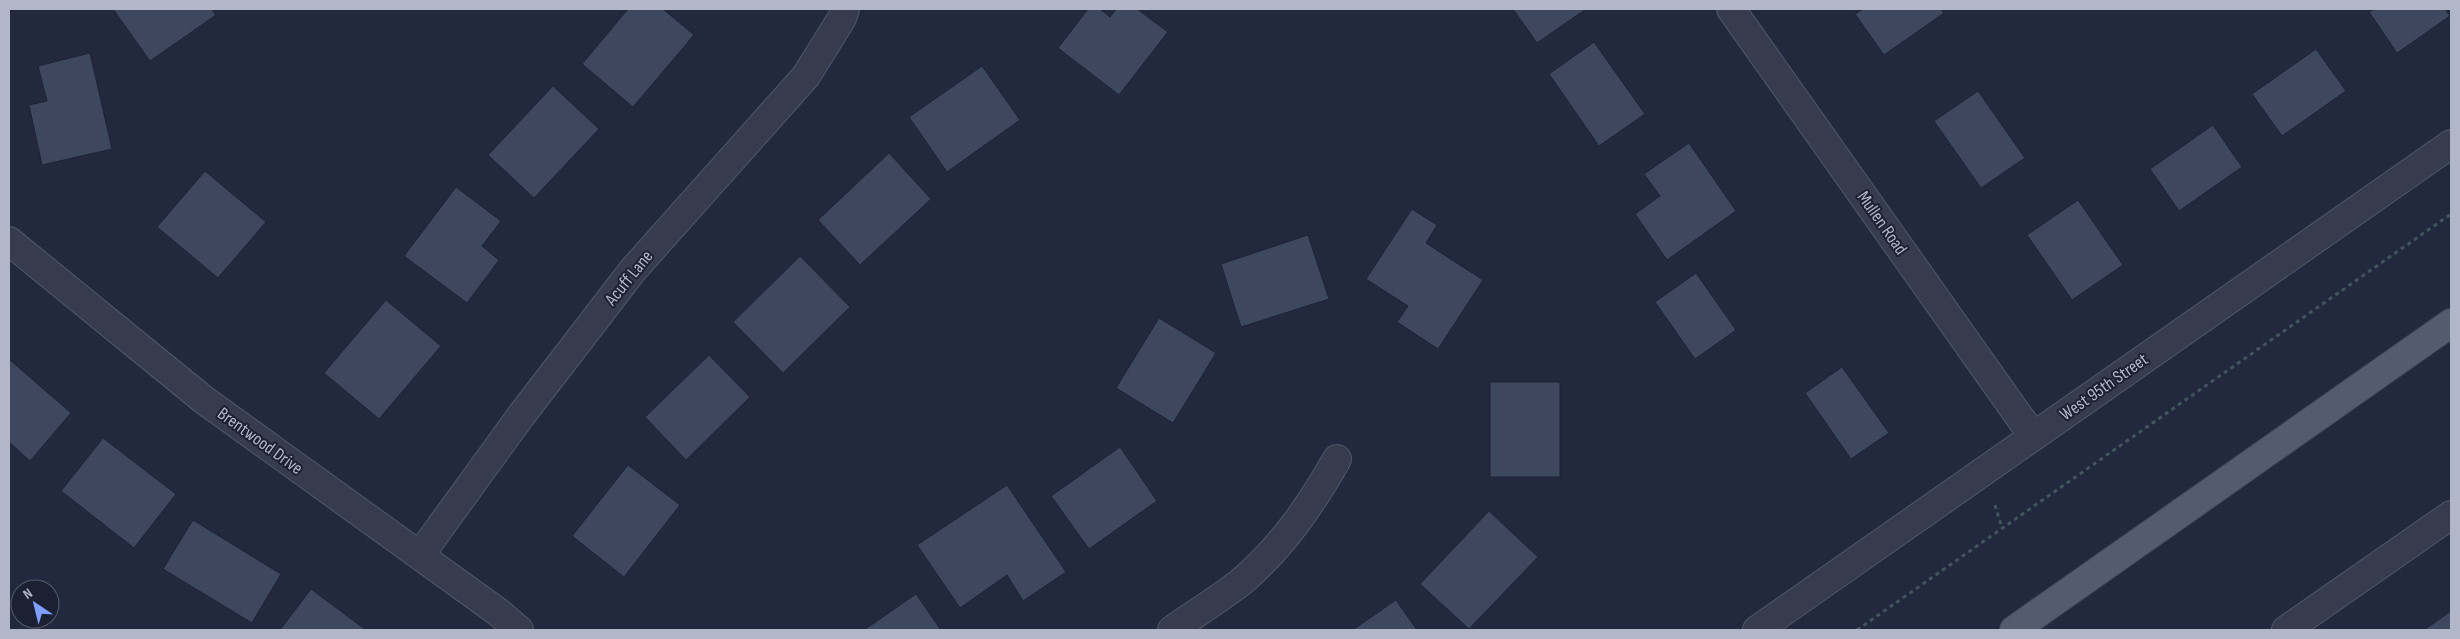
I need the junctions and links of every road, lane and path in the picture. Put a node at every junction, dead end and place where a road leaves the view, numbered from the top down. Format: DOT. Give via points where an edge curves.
graph roads {
  1 [pos="845,9"];
  2 [pos="1731,9"];
  3 [pos="2451,144"];
  4 [pos="2451,214"];
  5 [pos="9,241"];
  6 [pos="2451,323"];
  7 [pos="2032,436"];
  8 [pos="1337,459"];
  9 [pos="2451,515"];
  10 [pos="420,555"];
  11 [pos="519,630"];
  12 [pos="1172,630"];
  13 [pos="1757,630"];
  14 [pos="1857,630"];
  15 [pos="2014,630"];
  16 [pos="2286,630"];
  1 -- 10 [label="street, Acuff Lane" via="806,76 633,270"];
  2 -- 7 [label="street, Mullen Road"];
  3 -- 7 [label="street, West 95th Street"];
  4 -- 14 [label="path"];
  5 -- 10 [label="street, Brentwood Drive" via="204,400"];
  6 -- 15 [label="main road"];
  7 -- 13 [label="street, West 95th Street"];
  8 -- 12 [label="street" via="1312,503 1278,546 1241,582"];
  9 -- 16 [label="street"];
  10 -- 11 [label="street, Brentwood Drive"];
}
